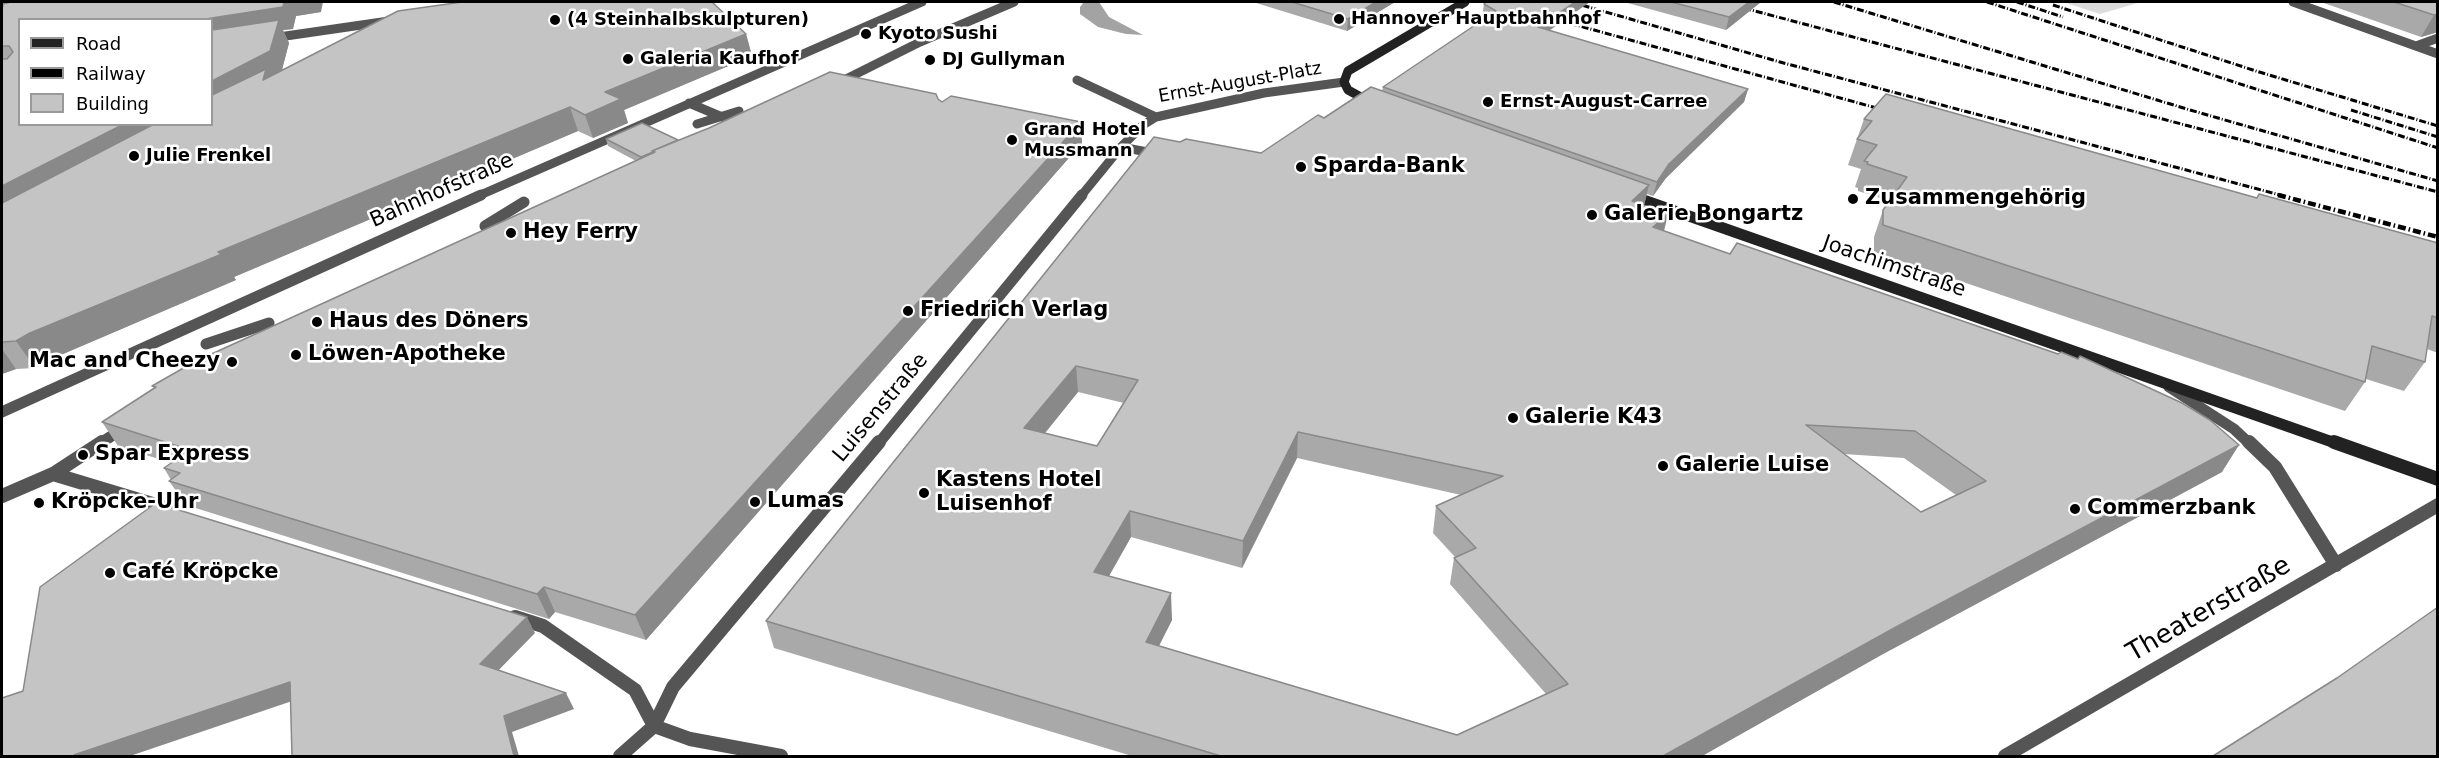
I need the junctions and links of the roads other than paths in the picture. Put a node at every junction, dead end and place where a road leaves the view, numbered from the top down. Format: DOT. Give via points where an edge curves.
graph roads {
  1 [pos="922,2"];
  2 [pos="1014,2"];
  3 [pos="1465,2"];
  4 [pos="2293,2"];
  5 [pos="403,19"];
  6 [pos="2438,38"];
  7 [pos="267,39"];
  8 [pos="2416,46"];
  9 [pos="2438,54"];
  10 [pos="1077,80"];
  11 [pos="1344,81"];
  12 [pos="829,88"];
  13 [pos="688,103"];
  14 [pos="1381,108"];
  15 [pos="739,111"];
  16 [pos="720,116"];
  17 [pos="1156,117"];
  18 [pos="697,124"];
  19 [pos="726,134"];
  20 [pos="1121,147"];
  21 [pos="1172,157"];
  22 [pos="1617,191"];
  23 [pos="524,202"];
  24 [pos="485,226"];
  25 [pos="213,317"];
  26 [pos="269,323"];
  27 [pos="240,332"];
  28 [pos="256,339"];
  29 [pos="206,344"];
  30 [pos="2160,381"];
  31 [pos="6,410"];
  32 [pos="138,419"];
  33 [pos="53,474"];
  34 [pos="2438,479"];
  35 [pos="2,496"];
  36 [pos="2438,505"];
  37 [pos="188,514"];
  38 [pos="2336,565"];
  39 [pos="503,613"];
  40 [pos="654,726"];
  41 [pos="620,756"];
  42 [pos="781,756"];
  43 [pos="2005,756"];
  1 -- 13 [label="street, Bahnhofstraße"];
  2 -- 12 [label="street" via="920,42"];
  3 -- 11 [label="street" via="1358,64 1348,71"];
  4 -- 8 [label="street"];
  5 -- 7 [label="street" via="343,31"];
  6 -- 8 [label="street"];
  8 -- 9 [label="street"];
  10 -- 17 [label="street, Ernst-August-Platz"];
  11 -- 14 [label="street" via="1348,90"];
  11 -- 17 [label="street, Ernst-August-Platz" via="1264,93"];
  13 -- 16 [label="street"];
  13 -- 25 [label="street, Bahnhofstraße"];
  15 -- 16 [label="street"];
  16 -- 18 [label="street"];
  16 -- 19 [label="street" via="750,124"];
  17 -- 20 [label="street, Luisenstraße"];
  20 -- 21 [label="street"];
  20 -- 40 [label="street, Luisenstraße" via="673,687"];
  22 -- 30 [label="street, Joachimstraße"];
  23 -- 24 [label="street, Bahnhofstraße"];
  25 -- 27 [label="street"];
  25 -- 31 [label="street, Bahnhofstraße"];
  26 -- 27 [label="street"];
  27 -- 28 [label="street"];
  27 -- 29 [label="street"];
  30 -- 34 [label="street, Joachimstraße"];
  30 -- 38 [label="street" via="2234,429 2275,467"];
  32 -- 33 [label="street"];
  33 -- 35 [label="street"];
  33 -- 37 [label="street"];
  36 -- 38 [label="street, Theaterstraße"];
  38 -- 43 [label="street, Theaterstraße"];
  39 -- 40 [label="street" via="543,626 634,690"];
  40 -- 41 [label="street"];
  40 -- 42 [label="street" via="690,739"];
}
